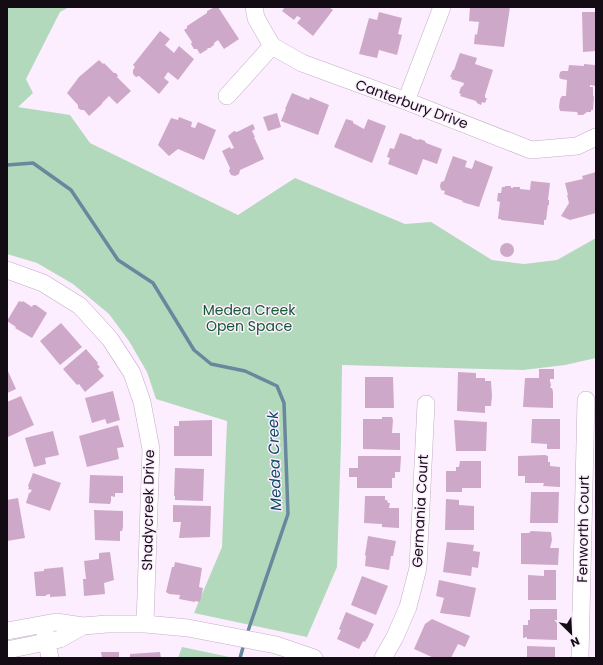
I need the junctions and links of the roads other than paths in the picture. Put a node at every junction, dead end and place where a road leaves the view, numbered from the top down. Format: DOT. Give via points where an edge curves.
graph roads {
  1 [pos="254,7"];
  2 [pos="442,7"];
  3 [pos="272,46"];
  4 [pos="227,96"];
  5 [pos="406,101"];
  6 [pos="596,137"];
  7 [pos="7,270"];
  8 [pos="586,400"];
  9 [pos="426,404"];
  10 [pos="44,623"];
  11 [pos="145,624"];
  12 [pos="83,626"];
  13 [pos="7,631"];
  14 [pos="7,650"];
  15 [pos="48,650"];
  16 [pos="314,658"];
  17 [pos="383,658"];
  18 [pos="580,658"];
  1 -- 3 [label="street, Canterbury Drive" via="256,18"];
  2 -- 5 [label="street"];
  3 -- 4 [label="street"];
  3 -- 5 [label="street, Canterbury Drive" via="302,64"];
  5 -- 6 [label="street, Canterbury Drive" via="531,150 577,146"];
  7 -- 11 [label="street, Shadycreek Drive" via="43,283 80,306 110,339 132,373 142,402 151,449"];
  8 -- 18 [label="street, Fenworth Court"];
  9 -- 17 [label="street, Germania Court" via="418,568 408,607"];
  10 -- 12 [label="street"];
  10 -- 13 [label="street"];
  10 -- 15 [label="street"];
  11 -- 12 [label="street"];
  11 -- 16 [label="street" via="188,628 276,645"];
  12 -- 15 [label="street"];
  14 -- 15 [label="street"];
}
